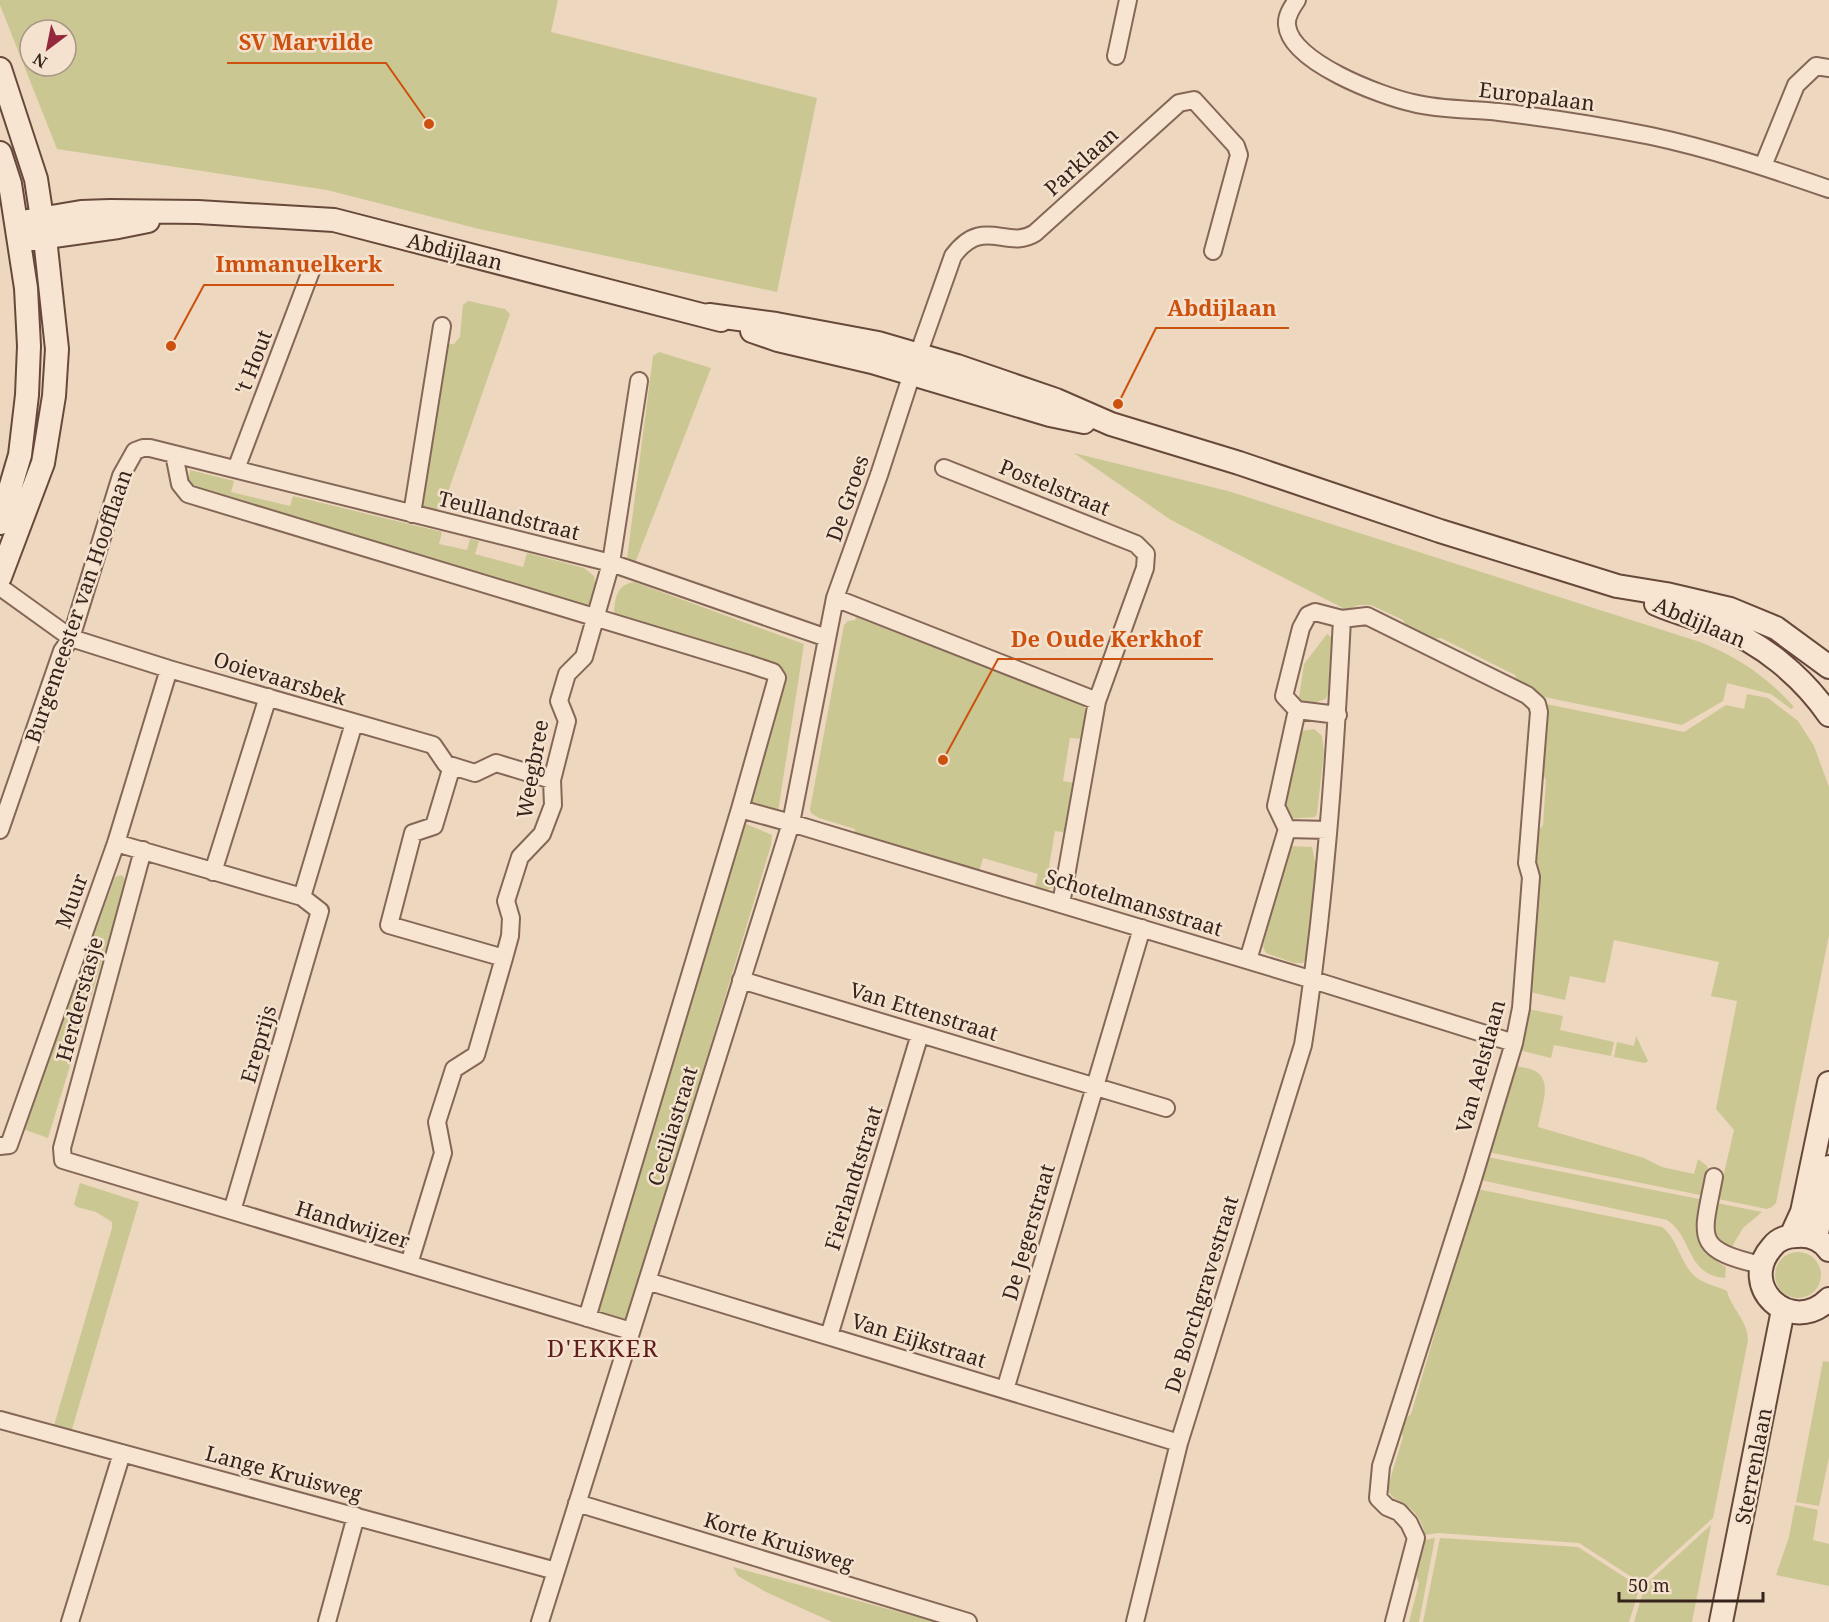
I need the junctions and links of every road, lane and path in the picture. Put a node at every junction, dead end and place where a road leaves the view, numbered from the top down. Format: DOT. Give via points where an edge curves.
graph roads {
  1 [pos="1128,0"];
  2 [pos="1297,0"];
  3 [pos="1116,56"];
  4 [pos="1829,68"];
  5 [pos="0,69"];
  6 [pos="0,153"];
  7 [pos="1763,166"];
  8 [pos="1829,189"];
  9 [pos="43,228"];
  10 [pos="17,231"];
  11 [pos="1213,251"];
  12 [pos="311,271"];
  13 [pos="442,326"];
  14 [pos="915,364"];
  15 [pos="639,381"];
  16 [pos="135,451"];
  17 [pos="174,454"];
  18 [pos="944,468"];
  19 [pos="236,469"];
  20 [pos="412,514"];
  21 [pos="0,523"];
  22 [pos="611,563"];
  23 [pos="0,577"];
  24 [pos="0,586"];
  25 [pos="1617,586"];
  26 [pos="835,598"];
  27 [pos="597,617"];
  28 [pos="1342,619"];
  29 [pos="71,638"];
  30 [pos="827,638"];
  31 [pos="1829,667"];
  32 [pos="169,669"];
  33 [pos="268,697"];
  34 [pos="1097,701"];
  35 [pos="1297,710"];
  36 [pos="1338,715"];
  37 [pos="1829,715"];
  38 [pos="354,723"];
  39 [pos="452,766"];
  40 [pos="552,780"];
  41 [pos="740,809"];
  42 [pos="791,822"];
  43 [pos="1287,829"];
  44 [pos="0,830"];
  45 [pos="1328,830"];
  46 [pos="116,843"];
  47 [pos="143,850"];
  48 [pos="213,872"];
  49 [pos="302,897"];
  50 [pos="1061,904"];
  51 [pos="1142,928"];
  52 [pos="504,958"];
  53 [pos="1248,960"];
  54 [pos="741,980"];
  55 [pos="1313,980"];
  56 [pos="920,1034"];
  57 [pos="1514,1043"];
  58 [pos="1829,1083"];
  59 [pos="1094,1086"];
  60 [pos="1166,1108"];
  61 [pos="5,1145"];
  62 [pos="63,1160"];
  63 [pos="1829,1167"];
  64 [pos="1714,1177"];
  65 [pos="232,1211"];
  66 [pos="1791,1236"];
  67 [pos="1823,1244"];
  68 [pos="409,1264"];
  69 [pos="1761,1265"];
  70 [pos="647,1281"];
  71 [pos="1829,1299"];
  72 [pos="1791,1311"];
  73 [pos="587,1318"];
  74 [pos="631,1331"];
  75 [pos="829,1336"];
  76 [pos="1005,1390"];
  77 [pos="0,1420"];
  78 [pos="1179,1443"];
  79 [pos="122,1453"];
  80 [pos="577,1503"];
  81 [pos="356,1516"];
  82 [pos="556,1570"];
  83 [pos="70,1622"];
  84 [pos="327,1622"];
  85 [pos="540,1622"];
  86 [pos="968,1622"];
  87 [pos="1135,1622"];
  88 [pos="1394,1622"];
  89 [pos="1721,1622"];
  90 [pos="1734,1622"];
  1 -- 3 [label="street"];
  2 -- 7 [label="street, Europalaan" via="1287,24 1292,39 1333,72 1365,88 1416,104 1606,127"];
  4 -- 7 [label="street" via="1816,66 1796,85"];
  5 -- 9 [label="street" via="36,179"];
  6 -- 10 [label="street" via="10,184"];
  7 -- 8 [label="street, Europalaan"];
  9 -- 10 [label="street, Abdijlaan"];
  9 -- 14 [label="street, Abdijlaan" via="118,227 198,212 334,220 709,315 778,340 872,362"];
  9 -- 23 [label="street" via="57,348 54,396 43,463"];
  10 -- 21 [label="street" via="27,297 27,395 20,455"];
  11 -- 14 [label="street, Parklaan" via="1239,155 1236,146 1194,100 1179,103 1027,238 991,235 974,237 961,245 952,256"];
  12 -- 19 [label="street, 't Hout"];
  13 -- 20 [label="street"];
  14 -- 25 [label="street, Abdijlaan" via="1050,415 1111,424"];
  14 -- 26 [label="street, De Groes"];
  15 -- 22 [label="street, Weegbree"];
  16 -- 17 [label="street, Teullandstraat" via="150,448"];
  16 -- 29 [label="street, Burgemeester van Hoofflaan" via="121,476"];
  17 -- 19 [label="street, Teullandstraat"];
  17 -- 27 [label="street" via="180,483 188,494"];
  18 -- 34 [label="street, Postelstraat" via="1136,544 1146,554 1145,568"];
  19 -- 20 [label="street, Teullandstraat"];
  20 -- 22 [label="street, Teullandstraat"];
  22 -- 27 [label="street, Weegbree"];
  22 -- 30 [label="street, Teullandstraat"];
  24 -- 29 [label="street, Ooievaarsbek"];
  25 -- 31 [label="street, Abdijlaan" via="1730,609 1776,628"];
  25 -- 37 [label="street, Abdijlaan" via="1752,643 1787,668"];
  26 -- 30 [label="street, De Groes"];
  26 -- 34 [label="street"];
  27 -- 40 [label="street, Weegbree" via="584,657 567,674 559,701 567,721"];
  27 -- 41 [label="street, Ceciliastraat" via="773,672 777,678"];
  28 -- 35 [label="street" via="1315,612 1308,615 1301,628 1284,696"];
  28 -- 36 [label="street, De Borchgravestraat"];
  28 -- 57 [label="street, Van Aelstlaan" via="1368,616 1527,695 1537,704 1527,863 1531,877 1521,1008"];
  29 -- 32 [label="street, Ooievaarsbek"];
  29 -- 44 [label="street, Burgemeester van Hoofflaan" via="62,651"];
  30 -- 42 [label="street, Ceciliastraat"];
  32 -- 33 [label="street, Ooievaarsbek"];
  32 -- 46 [label="street, Muur"];
  33 -- 38 [label="street, Ooievaarsbek"];
  33 -- 48 [label="street"];
  34 -- 50 [label="street"];
  35 -- 36 [label="street"];
  35 -- 43 [label="street" via="1276,807"];
  36 -- 45 [label="street, De Borchgravestraat"];
  38 -- 39 [label="street, Ooievaarsbek" via="433,745 446,764"];
  38 -- 49 [label="street"];
  39 -- 40 [label="street" via="475,773 496,763"];
  39 -- 52 [label="street" via="434,826 413,833 388,925"];
  40 -- 52 [label="street, Weegbree" via="553,805 543,834 520,857 506,901 511,918"];
  41 -- 42 [label="street, Schotelmansstraat"];
  41 -- 73 [label="street, Ceciliastraat"];
  42 -- 50 [label="street, Schotelmansstraat"];
  42 -- 54 [label="street, Ceciliastraat"];
  43 -- 45 [label="street"];
  43 -- 53 [label="street"];
  45 -- 55 [label="street, De Borchgravestraat"];
  46 -- 47 [label="street"];
  46 -- 61 [label="street, Muur"];
  47 -- 48 [label="street"];
  47 -- 62 [label="street, Herderstasje" via="62,1148"];
  48 -- 49 [label="street"];
  49 -- 65 [label="street, Ereprijs" via="320,911"];
  50 -- 51 [label="street, Schotelmansstraat"];
  51 -- 53 [label="street, Schotelmansstraat"];
  51 -- 59 [label="street, De Jegerstraat"];
  52 -- 68 [label="street, Weegbree" via="476,1055 454,1070 437,1122 443,1153"];
  53 -- 55 [label="street, Schotelmansstraat"];
  54 -- 56 [label="street, Van Ettenstraat"];
  54 -- 70 [label="street, Ceciliastraat"];
  55 -- 57 [label="street, Schotelmansstraat"];
  55 -- 78 [label="street, De Borchgravestraat" via="1303,1046"];
  56 -- 59 [label="street, Van Ettenstraat"];
  56 -- 75 [label="street, Fierlandtstraat"];
  57 -- 88 [label="street, Van Aelstlaan" via="1381,1466 1378,1498 1387,1508 1399,1512 1416,1538"];
  58 -- 66 [label="street" via="1802,1212"];
  59 -- 60 [label="street"];
  59 -- 76 [label="street, De Jegerstraat"];
  62 -- 65 [label="street, Handwijzer"];
  63 -- 67 [label="street"];
  64 -- 69 [label="street" via="1705,1228 1708,1242 1731,1258"];
  65 -- 68 [label="street, Handwijzer"];
  66 -- 67 [label="street" via="1804,1235"];
  66 -- 69 [label="street" via="1775,1243"];
  68 -- 73 [label="street, Handwijzer"];
  69 -- 72 [label="street" via="1764,1292 1772,1302"];
  70 -- 74 [label="street, Ceciliastraat"];
  70 -- 75 [label="street, Van Eijkstraat"];
  71 -- 72 [label="street" via="1816,1309"];
  72 -- 89 [label="street, Sterrenlaan"];
  72 -- 90 [label="street, Sterrenlaan" via="1790,1348"];
  73 -- 74 [label="street, Handwijzer"];
  74 -- 80 [label="street, Ceciliastraat"];
  75 -- 76 [label="street, Van Eijkstraat"];
  76 -- 78 [label="street, Van Eijkstraat"];
  77 -- 79 [label="street, Lange Kruisweg"];
  78 -- 87 [label="street, De Borchgravestraat"];
  79 -- 81 [label="street, Lange Kruisweg"];
  79 -- 83 [label="street"];
  80 -- 82 [label="street, Ceciliastraat"];
  80 -- 86 [label="street, Korte Kruisweg"];
  81 -- 82 [label="street, Lange Kruisweg"];
  81 -- 84 [label="street"];
  82 -- 85 [label="street, Ceciliastraat"];
}
